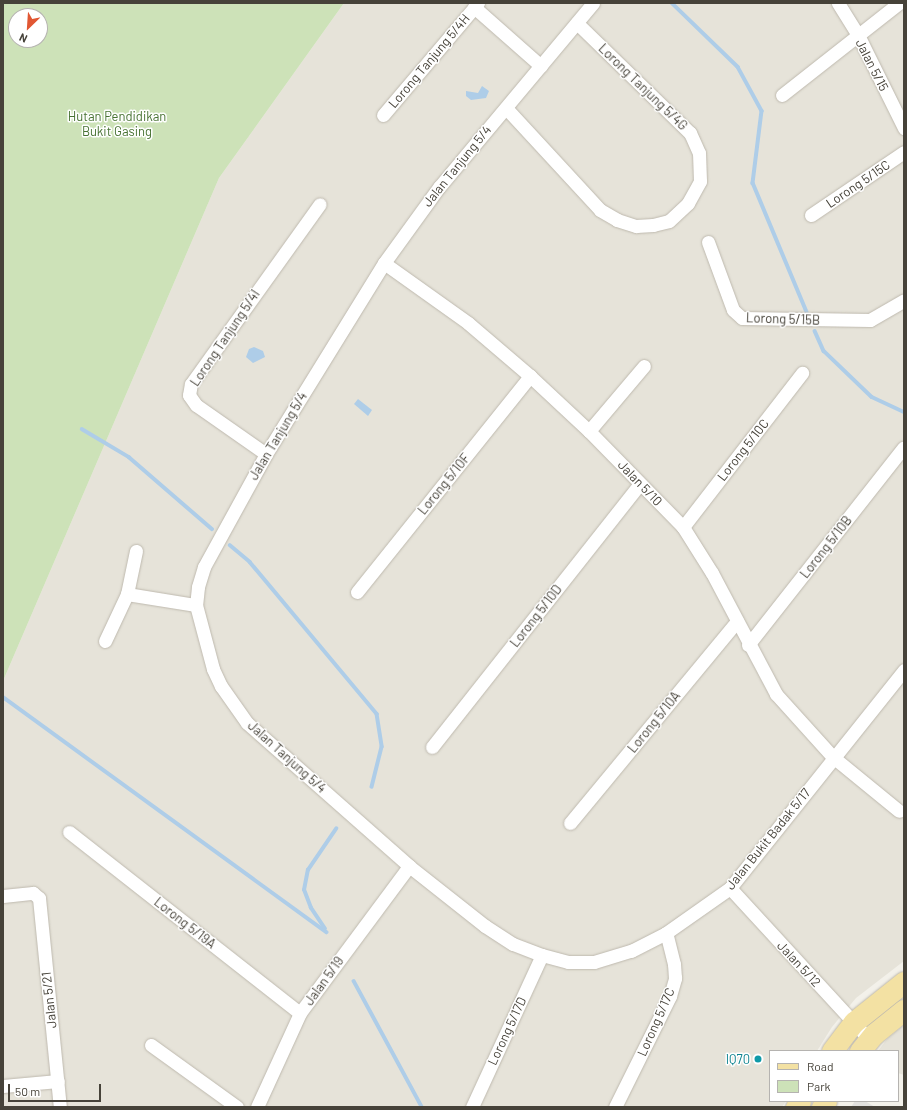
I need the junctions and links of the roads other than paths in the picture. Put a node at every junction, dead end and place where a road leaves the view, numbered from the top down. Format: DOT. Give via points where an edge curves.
graph roads {
  1 [pos="593,3"];
  2 [pos="838,3"];
  3 [pos="899,3"];
  4 [pos="476,5"];
  5 [pos="577,23"];
  6 [pos="858,35"];
  7 [pos="541,66"];
  8 [pos="782,95"];
  9 [pos="506,108"];
  10 [pos="383,115"];
  11 [pos="904,128"];
  12 [pos="904,152"];
  13 [pos="320,204"];
  14 [pos="811,215"];
  15 [pos="708,242"];
  16 [pos="384,263"];
  17 [pos="904,300"];
  18 [pos="644,366"];
  19 [pos="802,373"];
  20 [pos="530,376"];
  21 [pos="589,431"];
  22 [pos="903,448"];
  23 [pos="266,454"];
  24 [pos="640,484"];
  25 [pos="683,527"];
  26 [pos="136,551"];
  27 [pos="357,592"];
  28 [pos="126,594"];
  29 [pos="196,605"];
  30 [pos="737,621"];
  31 [pos="106,640"];
  32 [pos="748,645"];
  33 [pos="904,670"];
  34 [pos="432,747"];
  35 [pos="834,757"];
  36 [pos="899,811"];
  37 [pos="570,823"];
  38 [pos="69,832"];
  39 [pos="409,866"];
  40 [pos="730,888"];
  41 [pos="3,896"];
  42 [pos="666,933"];
  43 [pos="542,955"];
  44 [pos="904,982"];
  45 [pos="904,1010"];
  46 [pos="300,1013"];
  47 [pos="854,1022"];
  48 [pos="150,1045"];
  49 [pos="864,1045"];
  50 [pos="833,1050"];
  51 [pos="58,1081"];
  52 [pos="3,1086"];
  53 [pos="60,1107"];
  54 [pos="237,1107"];
  55 [pos="257,1107"];
  56 [pos="472,1107"];
  57 [pos="615,1107"];
  1 -- 5 [label="street, Jalan Tanjung 5/4"];
  2 -- 6 [label="street, Jalan 5/15"];
  3 -- 6 [label="street"];
  4 -- 7 [label="street, Lorong Tanjung 5/4H"];
  4 -- 10 [label="street, Lorong Tanjung 5/4H"];
  5 -- 7 [label="street, Jalan Tanjung 5/4"];
  5 -- 9 [label="street, Lorong Tanjung 5/4G" via="690,133 699,153 700,181 688,203 669,221 653,225 636,226 617,220 600,210"];
  6 -- 8 [label="street"];
  6 -- 11 [label="street, Jalan 5/15"];
  7 -- 9 [label="street, Jalan Tanjung 5/4"];
  9 -- 16 [label="street, Jalan Tanjung 5/4" via="439,187"];
  12 -- 14 [label="street, Lorong 5/15C"];
  13 -- 23 [label="street, Lorong Tanjung 5/4I" via="191,384 189,395 196,405"];
  15 -- 17 [label="street, Lorong 5/15B" via="733,310 742,318 870,320"];
  16 -- 20 [label="street, Jalan 5/10" via="468,323"];
  16 -- 23 [label="street, Jalan Tanjung 5/4"];
  18 -- 21 [label="street"];
  19 -- 25 [label="street, Lorong 5/10C"];
  20 -- 21 [label="street, Jalan 5/10"];
  20 -- 27 [label="street, Lorong 5/10F"];
  21 -- 24 [label="street, Jalan 5/10"];
  22 -- 32 [label="street, Lorong 5/10B"];
  23 -- 29 [label="street, Jalan Tanjung 5/4" via="204,567"];
  24 -- 25 [label="street, Jalan 5/10"];
  24 -- 34 [label="street, Lorong 5/10D"];
  25 -- 30 [label="street, Jalan 5/10" via="712,573"];
  26 -- 28 [label="street"];
  28 -- 29 [label="street"];
  28 -- 31 [label="street"];
  29 -- 39 [label="street, Jalan Tanjung 5/4" via="212,669 247,723"];
  30 -- 32 [label="street, Jalan 5/10"];
  30 -- 37 [label="street, Lorong 5/10A"];
  32 -- 35 [label="street, Jalan 5/10" via="776,694"];
  33 -- 35 [label="street, Jalan Bukit Badak 5/17"];
  35 -- 36 [label="street, Jalan 5/10"];
  35 -- 40 [label="street, Jalan Bukit Badak 5/17"];
  38 -- 46 [label="street, Lorong 5/19A"];
  39 -- 43 [label="street, Jalan Bukit Badak 5/17" via="485,926 513,944"];
  39 -- 46 [label="street, Jalan 5/19"];
  40 -- 42 [label="street, Jalan Bukit Badak 5/17"];
  40 -- 47 [label="street, Jalan 5/12"];
  41 -- 51 [label="street, Jalan 5/21" via="36,894 39,898"];
  42 -- 43 [label="street, Jalan Bukit Badak 5/17" via="631,951 594,962 568,962"];
  42 -- 57 [label="street, Lorong 5/17C" via="675,978 670,996"];
  43 -- 56 [label="street, Lorong 5/17D"];
  44 -- 47 [label="main road"];
  45 -- 49 [label="main road"];
  46 -- 55 [label="street, Jalan 5/19"];
  47 -- 49 [label="street, Jalan 5/12"];
  47 -- 50 [label="main road"];
  48 -- 54 [label="street"];
  51 -- 52 [label="street"];
  51 -- 53 [label="street, Jalan 5/21"];
}
